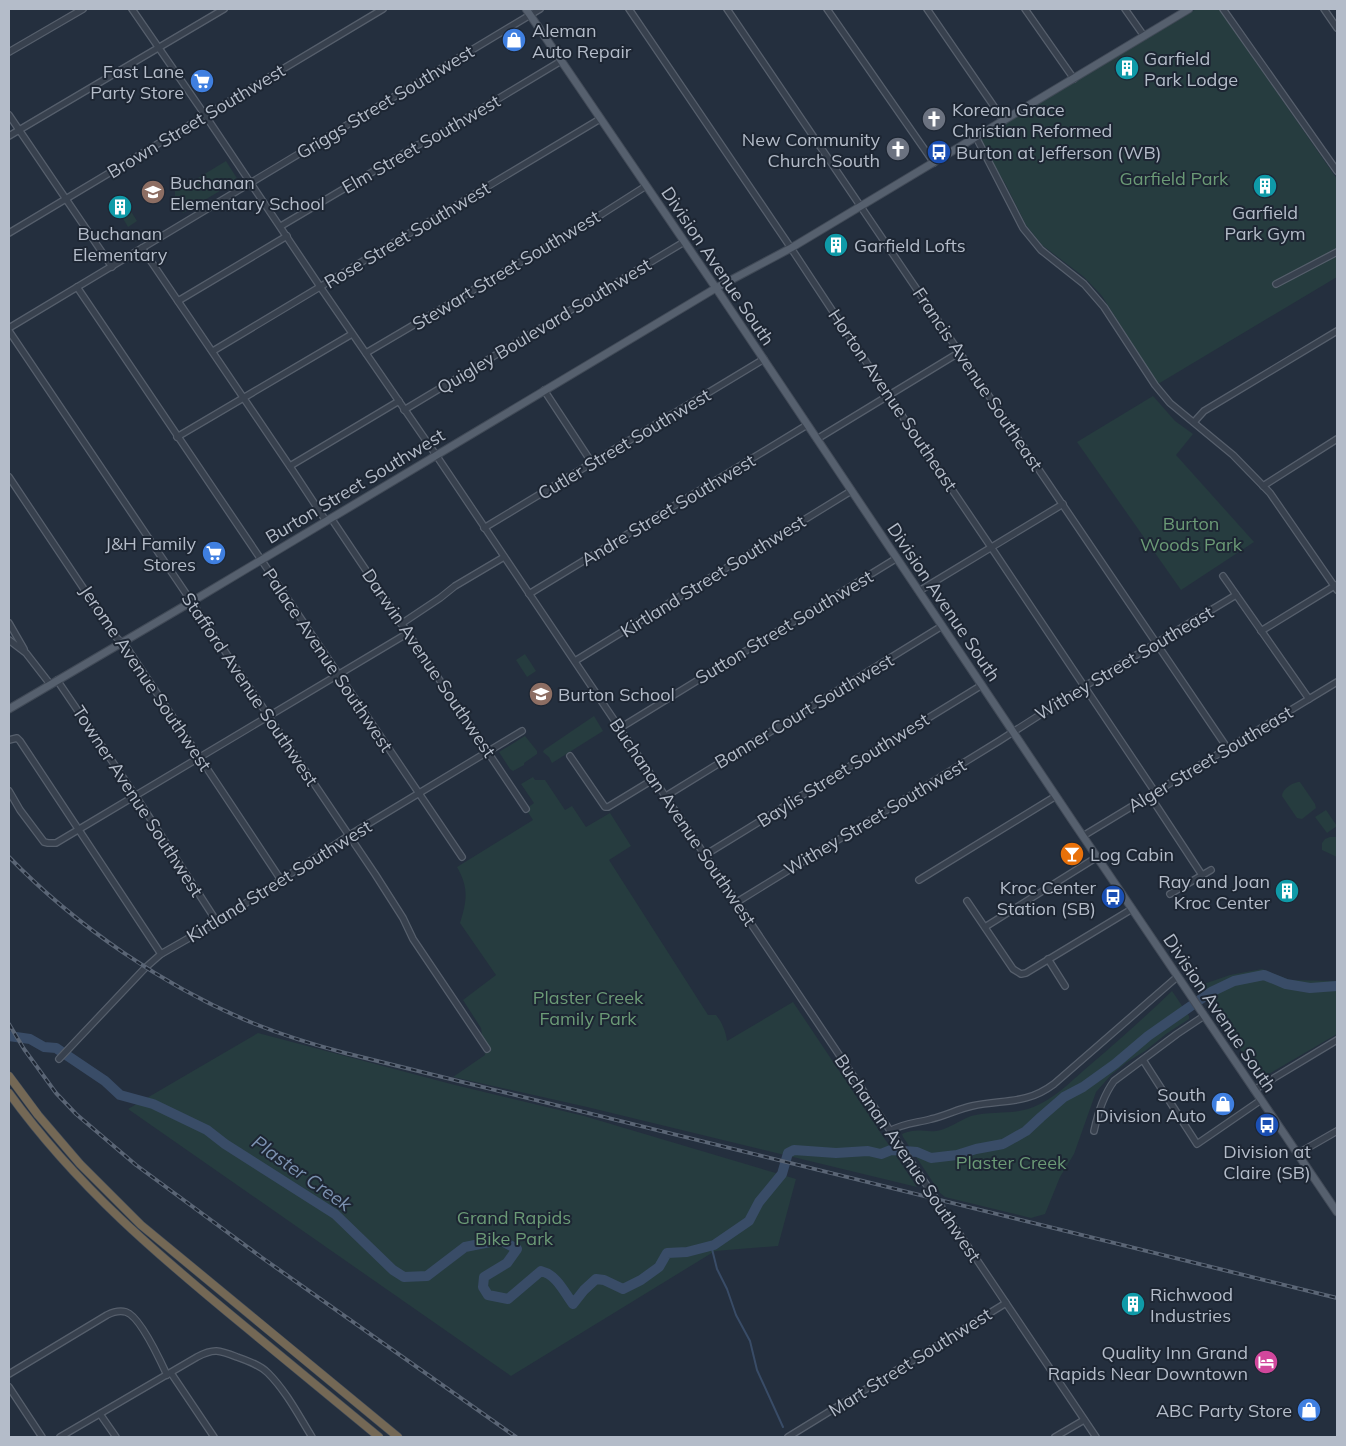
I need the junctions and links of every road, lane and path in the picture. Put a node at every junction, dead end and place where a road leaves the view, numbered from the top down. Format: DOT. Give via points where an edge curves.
graph roads {
  1 [pos="83,9"];
  2 [pos="132,9"];
  3 [pos="224,9"];
  4 [pos="383,9"];
  5 [pos="540,9"];
  6 [pos="629,9"];
  7 [pos="727,9"];
  8 [pos="827,9"];
  9 [pos="927,9"];
  10 [pos="1024,9"];
  11 [pos="1125,9"];
  12 [pos="1189,9"];
  13 [pos="1223,9"];
  14 [pos="1324,9"];
  15 [pos="528,12"];
  16 [pos="1337,28"];
  17 [pos="1144,36"];
  18 [pos="159,48"];
  19 [pos="9,52"];
  20 [pos="561,61"];
  21 [pos="1074,78"];
  22 [pos="9,115"];
  23 [pos="206,115"];
  24 [pos="600,119"];
  25 [pos="1004,120"];
  26 [pos="19,130"];
  27 [pos="9,136"];
  28 [pos="976,137"];
  29 [pos="934,163"];
  30 [pos="1337,171"];
  31 [pos="252,183"];
  32 [pos="646,186"];
  33 [pos="66,199"];
  34 [pos="862,206"];
  35 [pos="281,226"];
  36 [pos="9,233"];
  37 [pos="287,236"];
  38 [pos="684,242"];
  39 [pos="142,248"];
  40 [pos="791,248"];
  41 [pos="1337,252"];
  42 [pos="112,267"];
  43 [pos="1276,284"];
  44 [pos="77,287"];
  45 [pos="320,287"];
  46 [pos="716,288"];
  47 [pos="178,301"];
  48 [pos="9,330"];
  49 [pos="1337,331"];
  50 [pos="352,334"];
  51 [pos="213,351"];
  52 [pos="960,352"];
  53 [pos="366,354"];
  54 [pos="764,359"];
  55 [pos="544,390"];
  56 [pos="888,395"];
  57 [pos="243,398"];
  58 [pos="399,402"];
  59 [pos="404,410"];
  60 [pos="1194,422"];
  61 [pos="807,425"];
  62 [pos="177,437"];
  63 [pos="817,439"];
  64 [pos="1337,439"];
  65 [pos="436,455"];
  66 [pos="592,463"];
  67 [pos="290,466"];
  68 [pos="9,477"];
  69 [pos="1263,486"];
  70 [pos="851,491"];
  71 [pos="1063,504"];
  72 [pos="328,520"];
  73 [pos="484,528"];
  74 [pos="992,547"];
  75 [pos="504,557"];
  76 [pos="896,558"];
  77 [pos="261,560"];
  78 [pos="1223,576"];
  79 [pos="1336,587"];
  80 [pos="919,591"];
  81 [pos="529,594"];
  82 [pos="1236,595"];
  83 [pos="191,602"];
  84 [pos="9,623"];
  85 [pos="401,624"];
  86 [pos="942,626"];
  87 [pos="1261,631"];
  88 [pos="408,633"];
  89 [pos="9,640"];
  90 [pos="1156,642"];
  91 [pos="122,643"];
  92 [pos="26,653"];
  93 [pos="575,661"];
  94 [pos="338,675"];
  95 [pos="57,680"];
  96 [pos="1337,682"];
  97 [pos="50,684"];
  98 [pos="982,685"];
  99 [pos="1085,686"];
  100 [pos="1309,699"];
  101 [pos="9,708"];
  102 [pos="268,717"];
  103 [pos="620,728"];
  104 [pos="522,731"];
  105 [pos="1013,731"];
  106 [pos="9,740"];
  107 [pos="1228,749"];
  108 [pos="488,752"];
  109 [pos="570,756"];
  110 [pos="200,757"];
  111 [pos="654,779"];
  112 [pos="9,791"];
  113 [pos="418,794"];
  114 [pos="1152,794"];
  115 [pos="135,795"];
  116 [pos="666,796"];
  117 [pos="1056,796"];
  118 [pos="526,809"];
  119 [pos="79,829"];
  120 [pos="348,836"];
  121 [pos="1083,836"];
  122 [pos="705,855"];
  123 [pos="1097,857"];
  124 [pos="462,858"];
  125 [pos="1211,870"];
  126 [pos="1202,875"];
  127 [pos="282,880"];
  128 [pos="919,880"];
  129 [pos="1170,894"];
  130 [pos="967,900"];
  131 [pos="737,902"];
  132 [pos="1132,909"];
  133 [pos="218,922"];
  134 [pos="984,927"];
  135 [pos="161,954"];
  136 [pos="1048,959"];
  137 [pos="1178,977"];
  138 [pos="1065,986"];
  139 [pos="1204,1016"];
  140 [pos="1337,1040"];
  141 [pos="488,1049"];
  142 [pos="59,1059"];
  143 [pos="1143,1060"];
  144 [pos="9,1076"];
  145 [pos="1254,1090"];
  146 [pos="9,1093"];
  147 [pos="1261,1100"];
  148 [pos="890,1131"];
  149 [pos="1094,1131"];
  150 [pos="1337,1131"];
  151 [pos="1297,1154"];
  152 [pos="1337,1212"];
  153 [pos="1006,1303"];
  154 [pos="9,1374"];
  155 [pos="169,1374"];
  156 [pos="9,1387"];
  157 [pos="100,1414"];
  158 [pos="1084,1420"];
  159 [pos="42,1437"];
  160 [pos="60,1437"];
  161 [pos="116,1437"];
  162 [pos="214,1437"];
  163 [pos="312,1437"];
  164 [pos="379,1437"];
  165 [pos="397,1437"];
  166 [pos="788,1437"];
  167 [pos="1055,1437"];
  168 [pos="1096,1437"];
  1 -- 19 [label="street"];
  2 -- 18 [label="street, Buchanan Avenue Southwest"];
  3 -- 18 [label="street"];
  4 -- 23 [label="street, Brown Street Southwest"];
  5 -- 15 [label="street, Griggs Street Southwest"];
  6 -- 40 [label="street, Horton Avenue Southeast"];
  7 -- 34 [label="street, Francis Avenue Southeast"];
  8 -- 29 [label="street"];
  9 -- 25 [label="street"];
  10 -- 21 [label="street"];
  11 -- 17 [label="street"];
  12 -- 17 [label="main road, Burton Street Southwest"];
  13 -- 30 [label="street"];
  14 -- 16 [label="street"];
  15 -- 20 [label="main road, Division Avenue South"];
  15 -- 31 [label="street, Griggs Street Southwest"];
  17 -- 21 [label="main road, Burton Street Southwest"];
  18 -- 23 [label="street, Buchanan Avenue Southwest"];
  18 -- 26 [label="street"];
  20 -- 24 [label="main road, Division Avenue South"];
  20 -- 35 [label="street, Elm Street Southwest"];
  21 -- 25 [label="main road, Burton Street Southwest"];
  22 -- 26 [label="street"];
  23 -- 31 [label="street, Buchanan Avenue Southwest"];
  23 -- 33 [label="street, Brown Street Southwest"];
  24 -- 32 [label="main road, Division Avenue South"];
  24 -- 45 [label="street, Rose Street Southwest"];
  25 -- 28 [label="main road, Burton Street Southwest"];
  26 -- 27 [label="street"];
  26 -- 33 [label="street"];
  28 -- 29 [label="main road, Burton Street Southwest"];
  28 -- 60 [label="street" via="1023,228 1041,250 1084,284 1109,314 1155,386"];
  29 -- 34 [label="main road, Burton Street Southwest"];
  31 -- 35 [label="street, Buchanan Avenue Southwest"];
  31 -- 39 [label="street, Griggs Street Southwest"];
  32 -- 38 [label="main road, Division Avenue South"];
  32 -- 53 [label="street, Stewart Street Southwest"];
  33 -- 36 [label="street, Brown Street Southwest"];
  33 -- 42 [label="street"];
  34 -- 40 [label="main road, Burton Street Southwest"];
  34 -- 52 [label="street, Francis Avenue Southeast"];
  35 -- 37 [label="street, Buchanan Avenue Southwest"];
  37 -- 45 [label="street, Buchanan Avenue Southwest"];
  37 -- 47 [label="street"];
  38 -- 46 [label="main road, Division Avenue South"];
  38 -- 59 [label="street, Quigley Boulevard Southwest"];
  39 -- 42 [label="street, Griggs Street Southwest"];
  39 -- 47 [label="street, Darwin Avenue Southwest"];
  40 -- 46 [label="main road, Burton Street Southwest"];
  40 -- 56 [label="street, Horton Avenue Southeast"];
  41 -- 43 [label="street"];
  42 -- 44 [label="street, Griggs Street Southwest"];
  44 -- 48 [label="street, Griggs Street Southwest"];
  44 -- 62 [label="street, Palace Avenue Southwest"];
  45 -- 50 [label="street, Buchanan Avenue Southwest"];
  45 -- 51 [label="street, Rose Street Southwest"];
  46 -- 54 [label="main road, Division Avenue South"];
  46 -- 55 [label="main road, Burton Street Southwest"];
  47 -- 51 [label="street, Darwin Avenue Southwest"];
  48 -- 83 [label="street, Stafford Avenue Southwest"];
  49 -- 60 [label="street" via="1204,411"];
  50 -- 53 [label="street, Buchanan Avenue Southwest"];
  50 -- 57 [label="street"];
  51 -- 57 [label="street, Darwin Avenue Southwest"];
  52 -- 56 [label="street"];
  52 -- 71 [label="street, Francis Avenue Southeast"];
  53 -- 58 [label="street, Buchanan Avenue Southwest"];
  54 -- 61 [label="main road, Division Avenue South"];
  54 -- 66 [label="street, Cutler Street Southwest"];
  55 -- 65 [label="main road, Burton Street Southwest"];
  55 -- 66 [label="street"];
  56 -- 63 [label="street"];
  56 -- 74 [label="street, Horton Avenue Southeast"];
  57 -- 62 [label="street"];
  57 -- 67 [label="street, Darwin Avenue Southwest"];
  58 -- 59 [label="street, Buchanan Avenue Southwest"];
  58 -- 67 [label="street"];
  59 -- 65 [label="street, Buchanan Avenue Southwest"];
  60 -- 69 [label="street" via="1237,458"];
  61 -- 63 [label="main road, Division Avenue South"];
  61 -- 81 [label="street, Andre Street Southwest"];
  62 -- 77 [label="street, Palace Avenue Southwest"];
  63 -- 70 [label="main road, Division Avenue South"];
  64 -- 69 [label="street"];
  65 -- 72 [label="main road, Burton Street Southwest"];
  65 -- 73 [label="street, Buchanan Avenue Southwest"];
  66 -- 73 [label="street, Cutler Street Southwest"];
  67 -- 72 [label="street, Darwin Avenue Southwest"];
  68 -- 91 [label="street, Jerome Avenue Southwest"];
  69 -- 79 [label="street"];
  70 -- 76 [label="main road, Division Avenue South"];
  70 -- 93 [label="street, Kirtland Street Southwest"];
  71 -- 74 [label="street"];
  71 -- 90 [label="street, Francis Avenue Southeast"];
  72 -- 77 [label="main road, Burton Street Southwest"];
  72 -- 85 [label="street, Darwin Avenue Southwest"];
  73 -- 75 [label="street, Buchanan Avenue Southwest"];
  74 -- 80 [label="street"];
  74 -- 99 [label="street, Horton Avenue Southeast"];
  75 -- 81 [label="street, Buchanan Avenue Southwest"];
  75 -- 85 [label="street"];
  76 -- 80 [label="main road, Division Avenue South"];
  76 -- 103 [label="street, Sutton Street Southwest"];
  77 -- 83 [label="main road, Burton Street Southwest"];
  77 -- 94 [label="street, Palace Avenue Southwest"];
  78 -- 82 [label="street"];
  79 -- 87 [label="street"];
  80 -- 86 [label="main road, Division Avenue South"];
  81 -- 93 [label="street, Buchanan Avenue Southwest"];
  82 -- 87 [label="street"];
  82 -- 90 [label="street, Withey Street Southeast"];
  83 -- 91 [label="main road, Burton Street Southwest"];
  83 -- 102 [label="street, Stafford Avenue Southwest"];
  84 -- 92 [label="street"];
  85 -- 88 [label="street, Darwin Avenue Southwest"];
  86 -- 98 [label="main road, Division Avenue South"];
  86 -- 116 [label="street, Banner Court Southwest"];
  87 -- 100 [label="street"];
  88 -- 94 [label="street"];
  88 -- 108 [label="street, Darwin Avenue Southwest"];
  89 -- 92 [label="street"];
  90 -- 99 [label="street, Withey Street Southeast"];
  90 -- 107 [label="street, Francis Avenue Southeast"];
  91 -- 95 [label="main road, Burton Street Southwest"];
  91 -- 110 [label="street, Jerome Avenue Southwest"];
  92 -- 97 [label="street"];
  93 -- 103 [label="street, Buchanan Avenue Southwest"];
  94 -- 102 [label="street"];
  94 -- 113 [label="street, Palace Avenue Southwest"];
  95 -- 97 [label="main road, Burton Street Southwest"];
  95 -- 115 [label="street, Towner Avenue Southwest"];
  96 -- 100 [label="street, Alger Street Southeast"];
  97 -- 101 [label="main road, Burton Street Southwest"];
  98 -- 105 [label="main road, Division Avenue South"];
  98 -- 122 [label="street, Baylis Street Southwest"];
  99 -- 105 [label="street, Withey Street Southeast"];
  99 -- 114 [label="street, Horton Avenue Southeast"];
  100 -- 107 [label="street, Alger Street Southeast"];
  102 -- 110 [label="street"];
  102 -- 120 [label="street, Stafford Avenue Southwest"];
  103 -- 111 [label="street, Buchanan Avenue Southwest"];
  104 -- 108 [label="street, Kirtland Street Southwest"];
  105 -- 117 [label="main road, Division Avenue South"];
  105 -- 131 [label="street, Withey Street Southwest"];
  106 -- 119 [label="street" via="20,740"];
  107 -- 114 [label="street, Alger Street Southeast"];
  108 -- 113 [label="street, Kirtland Street Southwest"];
  108 -- 118 [label="street, Darwin Avenue Southwest"];
  109 -- 111 [label="street" via="605,807"];
  110 -- 115 [label="street"];
  110 -- 127 [label="street, Jerome Avenue Southwest"];
  111 -- 116 [label="street, Buchanan Avenue Southwest"];
  112 -- 119 [label="street" via="44,842 56,843"];
  113 -- 120 [label="street, Kirtland Street Southwest"];
  113 -- 124 [label="street, Palace Avenue Southwest"];
  114 -- 121 [label="street, Alger Street Southeast"];
  114 -- 126 [label="street, Horton Avenue Southeast"];
  115 -- 119 [label="street"];
  115 -- 133 [label="street, Towner Avenue Southwest"];
  116 -- 122 [label="street, Buchanan Avenue Southwest"];
  117 -- 121 [label="main road, Division Avenue South"];
  117 -- 128 [label="street"];
  119 -- 135 [label="street"];
  120 -- 127 [label="street, Kirtland Street Southwest"];
  120 -- 141 [label="street, Stafford Avenue Southwest"];
  121 -- 123 [label="main road, Division Avenue South"];
  122 -- 131 [label="street, Buchanan Avenue Southwest"];
  123 -- 132 [label="main road, Division Avenue South"];
  123 -- 134 [label="street"];
  125 -- 126 [label="street"];
  126 -- 129 [label="street"];
  127 -- 133 [label="street, Kirtland Street Southwest"];
  130 -- 134 [label="street"];
  131 -- 148 [label="street, Buchanan Avenue Southwest"];
  132 -- 136 [label="street"];
  132 -- 137 [label="main road, Division Avenue South"];
  133 -- 135 [label="street, Kirtland Street Southwest"];
  134 -- 136 [label="street" via="1018,973 1024,974"];
  135 -- 142 [label="street, Kirtland Street Southwest"];
  136 -- 138 [label="street"];
  137 -- 139 [label="main road, Division Avenue South"];
  137 -- 148 [label="street" via="1042,1092 1016,1101 964,1108"];
  139 -- 143 [label="street"];
  139 -- 145 [label="main road, Division Avenue South"];
  140 -- 145 [label="street"];
  143 -- 147 [label="street" via="1197,1144"];
  143 -- 149 [label="street" via="1124,1072 1109,1088"];
  144 -- 165 [label="highway" via="85,1169 148,1230"];
  145 -- 147 [label="main road, Division Avenue South"];
  146 -- 164 [label="highway" via="89,1189 155,1252"];
  147 -- 151 [label="main road, Division Avenue South"];
  148 -- 153 [label="street, Buchanan Avenue Southwest"];
  150 -- 151 [label="street"];
  151 -- 152 [label="main road, Division Avenue South"];
  153 -- 158 [label="street, Buchanan Avenue Southwest"];
  153 -- 166 [label="street, Mart Street Southwest"];
  154 -- 155 [label="street" via="94,1322 120,1311 133,1316"];
  155 -- 157 [label="street"];
  155 -- 162 [label="street"];
  155 -- 163 [label="street" via="214,1350 252,1363 267,1372 279,1386"];
  156 -- 159 [label="street"];
  157 -- 160 [label="street"];
  157 -- 161 [label="street"];
  158 -- 167 [label="street"];
  158 -- 168 [label="street, Buchanan Avenue Southwest"];
}
